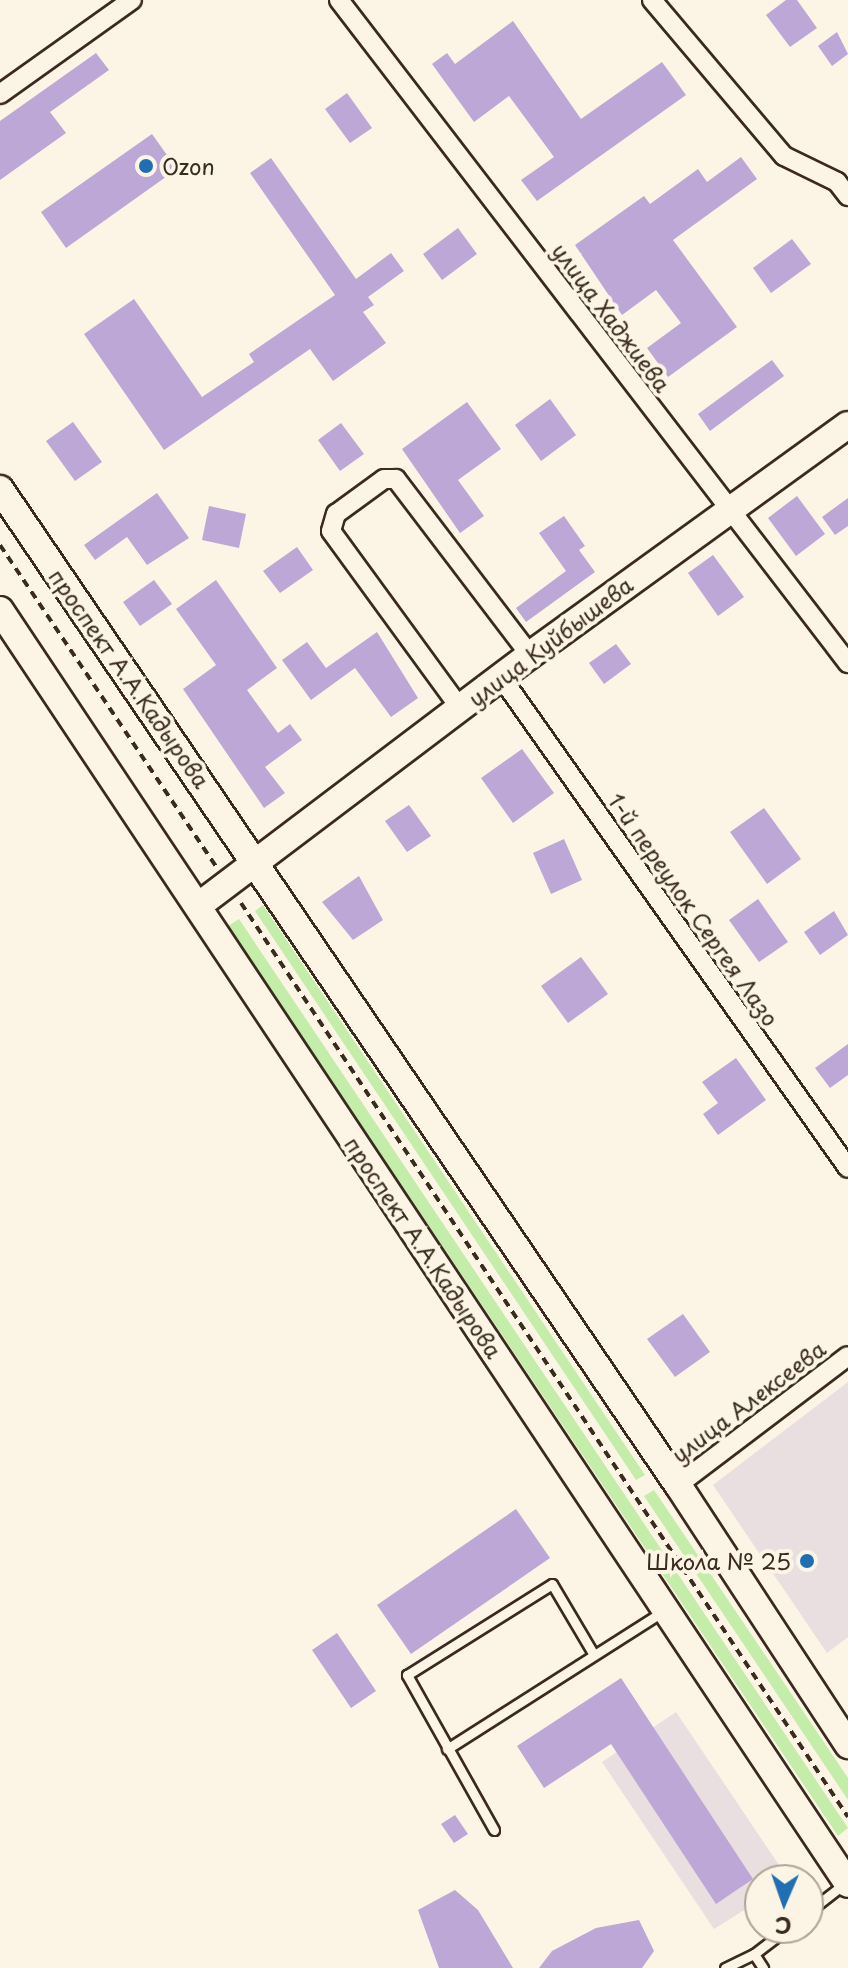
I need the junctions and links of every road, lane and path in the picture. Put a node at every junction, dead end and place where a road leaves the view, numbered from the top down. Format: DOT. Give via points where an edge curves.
graph roads {
  1 [pos="132,0"];
  2 [pos="339,0"];
  3 [pos="652,0"];
  4 [pos="0,94"];
  5 [pos="844,184"];
  6 [pos="848,425"];
  7 [pos="0,489"];
  8 [pos="729,508"];
  9 [pos="0,545"];
  10 [pos="0,610"];
  11 [pos="530,655"];
  12 [pos="848,663"];
  13 [pos="501,677"];
  14 [pos="460,708"];
  15 [pos="257,862"];
  16 [pos="228,884"];
  17 [pos="198,906"];
  18 [pos="848,1168"];
  19 [pos="848,1356"];
  20 [pos="678,1485"];
  21 [pos="666,1609"];
  22 [pos="594,1655"];
  23 [pos="848,1745"];
  24 [pos="447,1749"];
  25 [pos="848,1817"];
  26 [pos="494,1830"];
  27 [pos="847,1882"];
  28 [pos="824,1900"];
  29 [pos="767,1944"];
  30 [pos="754,1954"];
  31 [pos="725,1968"];
  32 [pos="763,1968"];
  1 -- 4 [label="street"];
  2 -- 8 [label="street, улица Хаджиева"];
  3 -- 5 [label="street" via="784,156"];
  6 -- 8 [label="street, улица Куйбышева"];
  7 -- 15 [label="street, проспект А.А.Кадырова"];
  8 -- 11 [label="street, улица Куйбышева"];
  8 -- 12 [label="street, улица Хаджиева"];
  9 -- 16 [label="path"];
  10 -- 17 [label="street, проспект А.А.Кадырова"];
  11 -- 13 [label="street, улица Куйбышева"];
  11 -- 14 [label="street" via="396,479 384,479 336,514 331,531"];
  13 -- 14 [label="street, улица Куйбышева"];
  13 -- 18 [label="street, 1-й переулок Сергея Лазо"];
  14 -- 15 [label="street, улица Куйбышева"];
  15 -- 16 [label="street, улица Куйбышева"];
  15 -- 20 [label="street, проспект А.А.Кадырова"];
  16 -- 17 [label="street, улица Куйбышева"];
  16 -- 25 [label="path"];
  17 -- 21 [label="street, проспект А.А.Кадырова"];
  19 -- 20 [label="street, улица Алексеева"];
  20 -- 23 [label="street, проспект А.А.Кадырова"];
  21 -- 22 [label="lane"];
  21 -- 27 [label="street, проспект А.А.Кадырова"];
  22 -- 24 [label="lane"];
  22 -- 24 [label="lane" via="552,1584 407,1675"];
  24 -- 26 [label="lane"];
  27 -- 28 [label="lane"];
  29 -- 30 [label="lane"];
  30 -- 31 [label="lane"];
  30 -- 32 [label="lane"];
}
